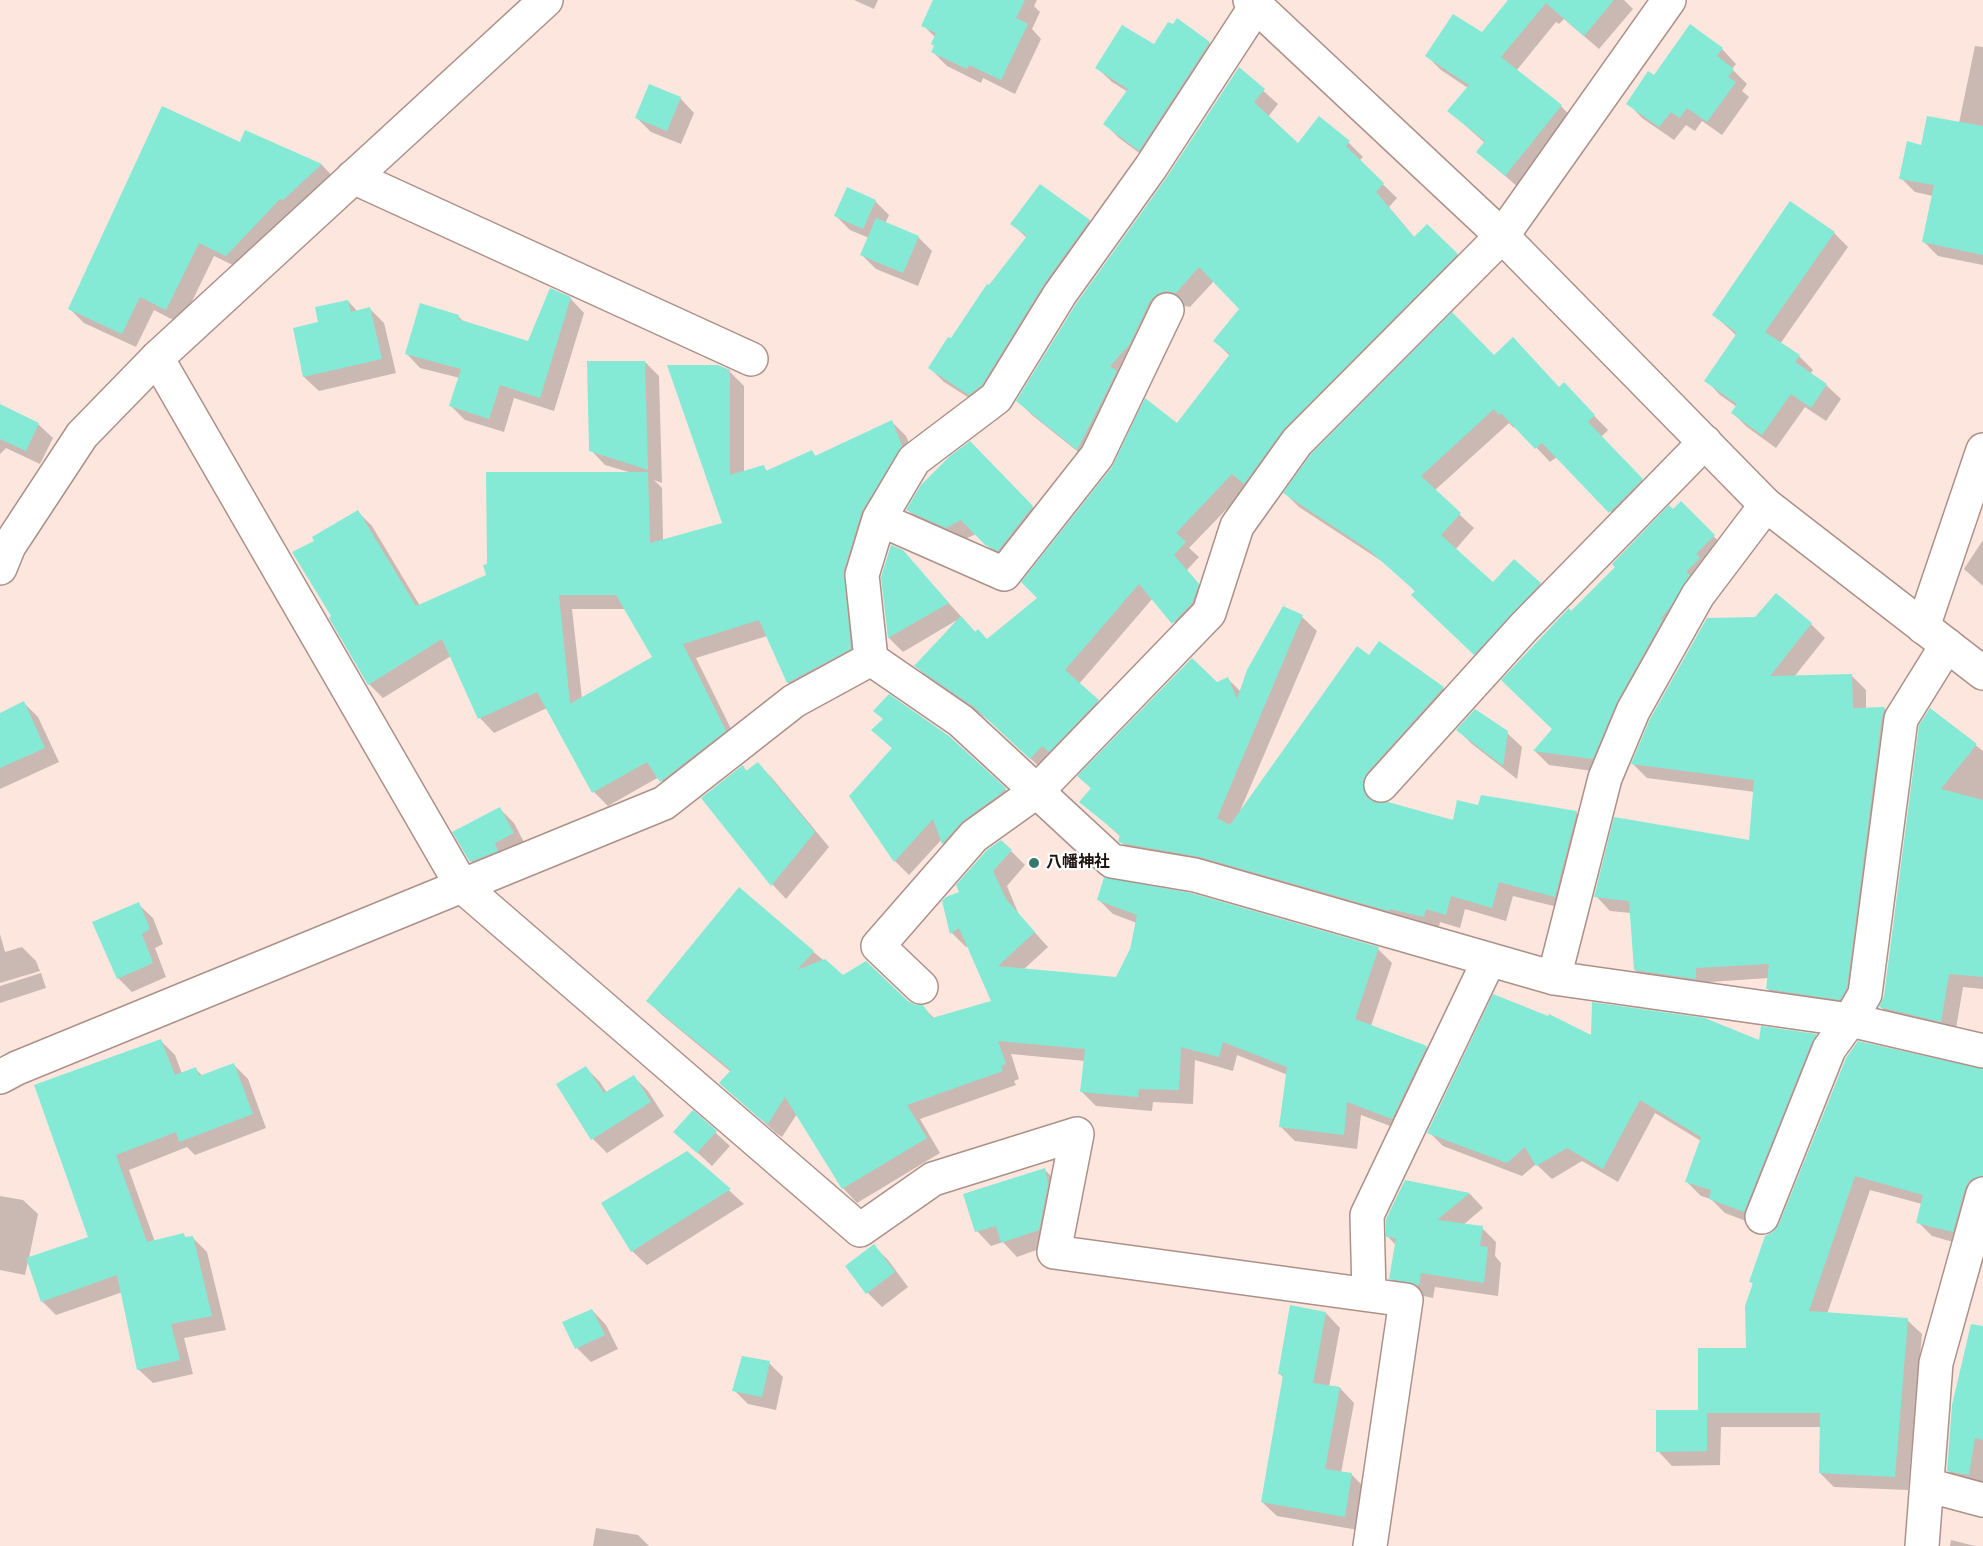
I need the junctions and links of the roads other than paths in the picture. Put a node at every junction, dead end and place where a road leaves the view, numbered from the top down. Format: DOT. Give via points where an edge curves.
graph roads {
  1 [pos="546,0"];
  2 [pos="1669,0"];
  3 [pos="1253,3"];
  4 [pos="353,177"];
  5 [pos="1502,236"];
  6 [pos="1167,310"];
  7 [pos="157,358"];
  8 [pos="752,359"];
  9 [pos="1705,442"];
  10 [pos="1983,450"];
  11 [pos="1766,505"];
  12 [pos="879,519"];
  13 [pos="0,568"];
  14 [pos="1935,636"];
  15 [pos="871,660"];
  16 [pos="1983,673"];
  17 [pos="1381,785"];
  18 [pos="1037,791"];
  19 [pos="462,886"];
  20 [pos="1489,960"];
  21 [pos="1554,978"];
  22 [pos="921,987"];
  23 [pos="1850,1020"];
  24 [pos="1983,1051"];
  25 [pos="0,1077"];
  26 [pos="1983,1194"];
  27 [pos="1762,1217"];
  28 [pos="1369,1293"];
  29 [pos="1927,1485"];
  30 [pos="1983,1500"];
  31 [pos="1370,1546"];
  32 [pos="1922,1546"];
  1 -- 4 [label="street"];
  2 -- 5 [label="street"];
  3 -- 5 [label="street"];
  3 -- 12 [label="street" via="1151,166 1060,294 996,398 914,460"];
  4 -- 7 [label="street"];
  4 -- 8 [label="street"];
  5 -- 9 [label="street"];
  5 -- 18 [label="street" via="1297,442 1237,526 1209,613"];
  6 -- 12 [label="street" via="1097,456 1004,574"];
  7 -- 13 [label="street" via="82,435 9,546"];
  7 -- 19 [label="street"];
  9 -- 11 [label="street"];
  9 -- 17 [label="street" via="1524,627"];
  10 -- 14 [label="street"];
  11 -- 14 [label="street"];
  11 -- 21 [label="street" via="1698,595 1633,711 1605,778"];
  12 -- 15 [label="street" via="862,575"];
  14 -- 16 [label="street"];
  14 -- 23 [label="street" via="1901,719 1865,994"];
  15 -- 18 [label="street" via="961,721"];
  15 -- 19 [label="street" via="794,701 664,803"];
  18 -- 20 [label="street" via="1113,861 1195,875"];
  18 -- 22 [label="street" via="974,836 878,945"];
  19 -- 25 [label="street"];
  19 -- 28 [label="street" via="860,1230 933,1179 1077,1134 1054,1252"];
  20 -- 21 [label="street"];
  20 -- 28 [label="street" via="1367,1215"];
  21 -- 23 [label="street"];
  23 -- 24 [label="street"];
  23 -- 27 [label="street" via="1829,1049"];
  26 -- 29 [label="street" via="1936,1363"];
  28 -- 31 [label="street" via="1406,1300"];
  29 -- 30 [label="street"];
  29 -- 32 [label="street"];
}
